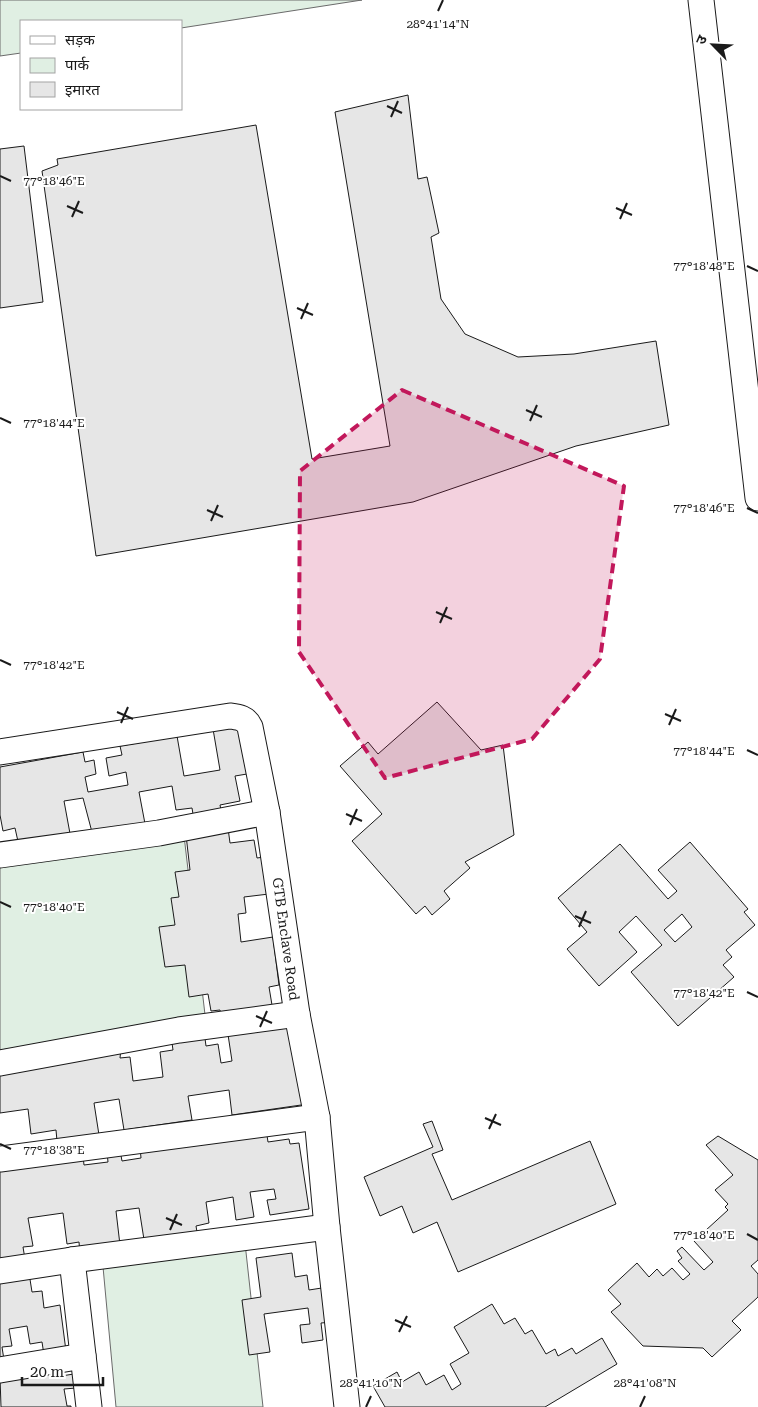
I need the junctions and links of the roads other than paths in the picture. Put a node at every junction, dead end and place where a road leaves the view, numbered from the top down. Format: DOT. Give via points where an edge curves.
graph roads {
  1 [pos="701,0"];
  2 [pos="758,498"];
  3 [pos="0,752"];
  4 [pos="267,812"];
  5 [pos="0,855"];
  6 [pos="297,1014"];
  7 [pos="0,1063"];
  8 [pos="317,1117"];
  9 [pos="0,1159"];
  10 [pos="327,1227"];
  11 [pos="72,1260"];
  12 [pos="0,1271"];
  13 [pos="83,1356"];
  14 [pos="0,1370"];
  15 [pos="88,1407"];
  16 [pos="347,1407"];
  1 -- 2 [label="street"];
  3 -- 4 [label="street, GTB Enclave Road" via="239,717 250,727"];
  4 -- 5 [label="street" via="159,833"];
  4 -- 6 [label="street, GTB Enclave Road"];
  6 -- 7 [label="street" via="179,1030"];
  6 -- 8 [label="street, GTB Enclave Road"];
  8 -- 9 [label="street"];
  8 -- 10 [label="street, GTB Enclave Road"];
  10 -- 11 [label="street"];
  10 -- 16 [label="street, GTB Enclave Road"];
  11 -- 12 [label="street"];
  11 -- 13 [label="street"];
  13 -- 14 [label="street"];
  13 -- 15 [label="street"];
}
